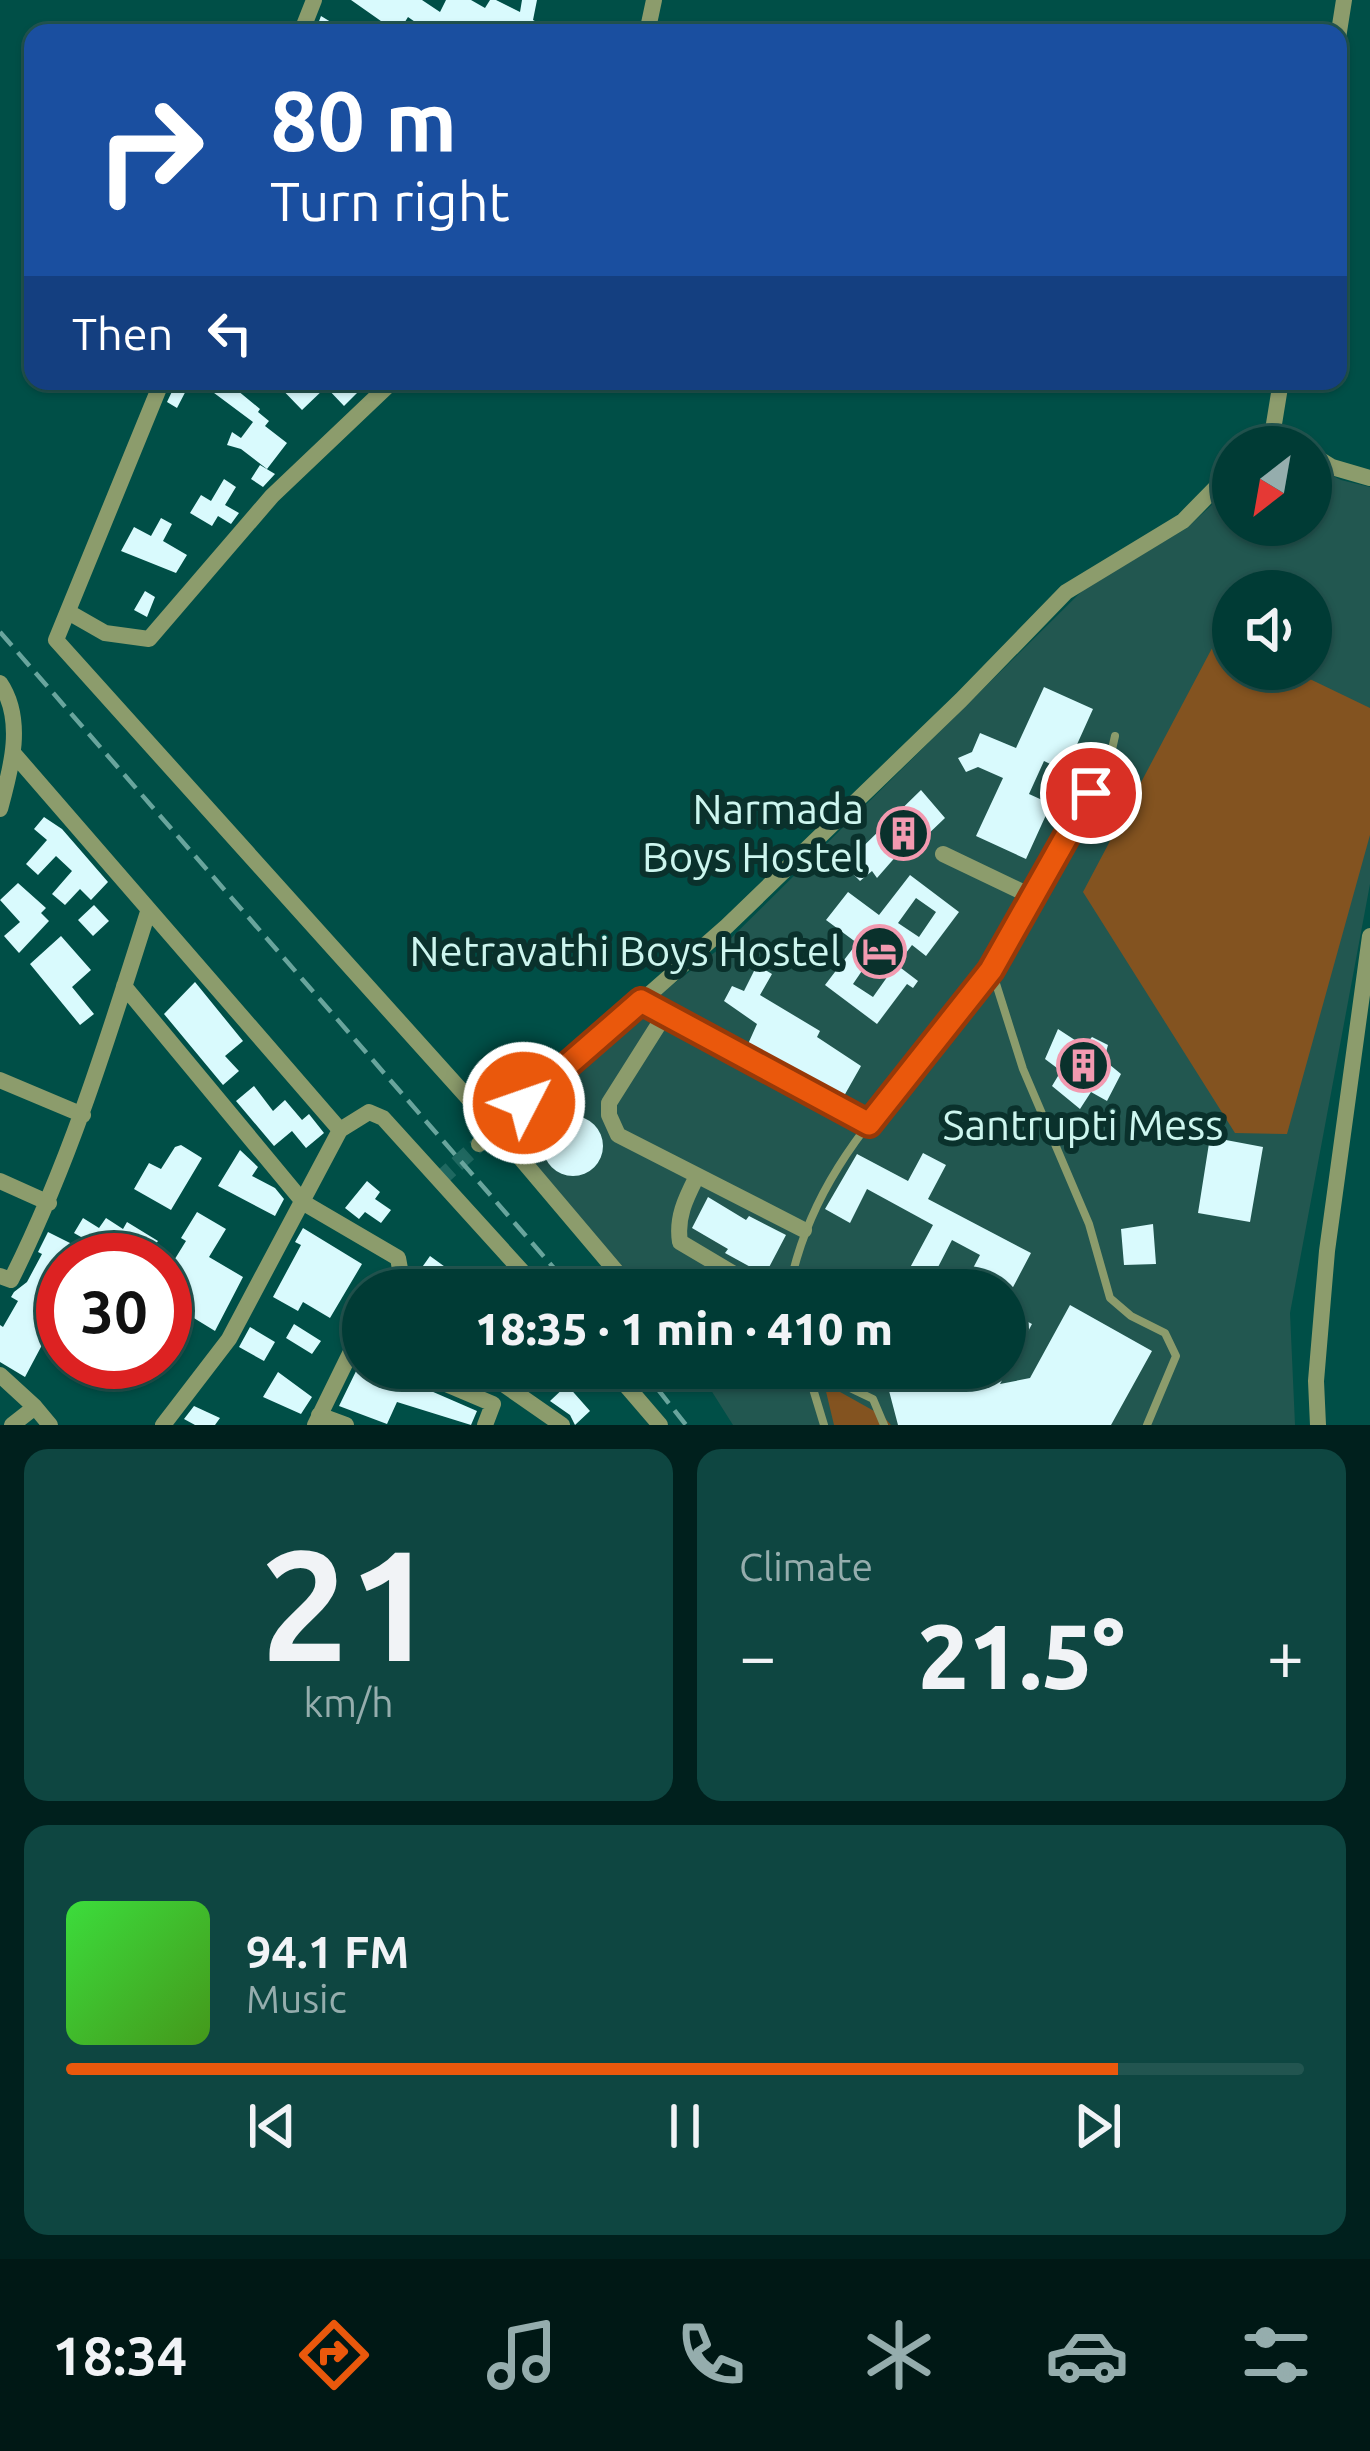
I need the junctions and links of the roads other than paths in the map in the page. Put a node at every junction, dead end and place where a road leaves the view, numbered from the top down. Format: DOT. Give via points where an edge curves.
graph roads {
  1 [pos="158,390"];
  2 [pos="384,390"];
  3 [pos="1280,390"];
  4 [pos="1274,426"];
  5 [pos="1332,466"];
  6 [pos="1370,478"];
  7 [pos="1212,491"];
  8 [pos="70,613"];
  9 [pos="0,683"];
  10 [pos="1114,736"];
  11 [pos="14,754"];
  12 [pos="0,808"];
  13 [pos="943,854"];
  14 [pos="1033,897"];
  15 [pos="148,912"];
  16 [pos="1370,936"];
  17 [pos="991,970"];
  18 [pos="124,986"];
  19 [pos="641,1001"];
  20 [pos="664,1016"];
  21 [pos="1363,1038"];
  22 [pos="0,1081"];
  23 [pos="83,1115"];
  24 [pos="869,1124"];
  25 [pos="495,1128"];
  26 [pos="340,1130"];
  27 [pos="478,1144"];
  28 [pos="697,1176"];
  29 [pos="0,1181"];
  30 [pos="49,1203"];
  31 [pos="304,1203"];
  32 [pos="804,1230"];
  33 [pos="399,1269"];
  34 [pos="520,1269"];
  35 [pos="614,1269"];
  36 [pos="725,1269"];
  37 [pos="794,1269"];
  38 [pos="0,1276"];
  39 [pos="0,1376"];
  40 [pos="342,1376"];
  41 [pos="458,1389"];
  42 [pos="510,1389"];
  43 [pos="629,1389"];
  44 [pos="813,1389"];
  45 [pos="852,1389"];
  46 [pos="35,1407"];
  47 [pos="317,1420"];
  48 [pos="12,1425"];
  49 [pos="50,1425"];
  50 [pos="163,1425"];
  51 [pos="346,1425"];
  52 [pos="485,1425"];
  53 [pos="562,1425"];
  54 [pos="660,1425"];
  55 [pos="824,1425"];
  56 [pos="884,1425"];
  57 [pos="1147,1425"];
  58 [pos="1318,1425"];
  1 -- 8 [label="street"];
  2 -- 8 [label="street" via="272,496 149,639 105,633"];
  3 -- 4 [label="street"];
  5 -- 6 [label="street"];
  7 -- 19 [label="street" via="1184,520 1066,592"];
  8 -- 25 [label="street" via="56,640"];
  9 -- 11 [label="street"];
  10 -- 14 [label="lane" via="1110,758"];
  11 -- 12 [label="street"];
  11 -- 15 [label="street"];
  13 -- 14 [label="street"];
  14 -- 17 [label="lane"];
  15 -- 18 [label="street"];
  15 -- 26 [label="street"];
  16 -- 21 [label="street"];
  17 -- 24 [label="lane"];
  17 -- 57 [label="lane" via="1111,1298 1165,1333 1176,1356"];
  18 -- 23 [label="street"];
  18 -- 31 [label="street"];
  19 -- 20 [label="street"];
  19 -- 25 [label="street"];
  20 -- 24 [label="street"];
  20 -- 28 [label="street" via="609,1115 618,1135"];
  21 -- 58 [label="street" via="1327,1251"];
  22 -- 23 [label="street"];
  23 -- 30 [label="street"];
  24 -- 32 [label="lane" via="839,1161"];
  25 -- 27 [label="street"];
  25 -- 35 [label="street"];
  26 -- 31 [label="street"];
  26 -- 34 [label="street" via="369,1112 383,1118"];
  28 -- 32 [label="street"];
  28 -- 36 [label="street" via="682,1206 680,1243"];
  29 -- 30 [label="street"];
  30 -- 38 [label="street" via="10,1280"];
  31 -- 33 [label="street" via="398,1258"];
  31 -- 50 [label="street" via="229,1339"];
  32 -- 37 [label="lane"];
  39 -- 46 [label="street"];
  40 -- 47 [label="street"];
  41 -- 52 [label="street" via="493,1404"];
  42 -- 53 [label="street"];
  43 -- 54 [label="street"];
  44 -- 55 [label="lane"];
  45 -- 56 [label="lane" via="873,1399"];
  46 -- 48 [label="street"];
  46 -- 49 [label="street"];
  47 -- 51 [label="street"];
}
